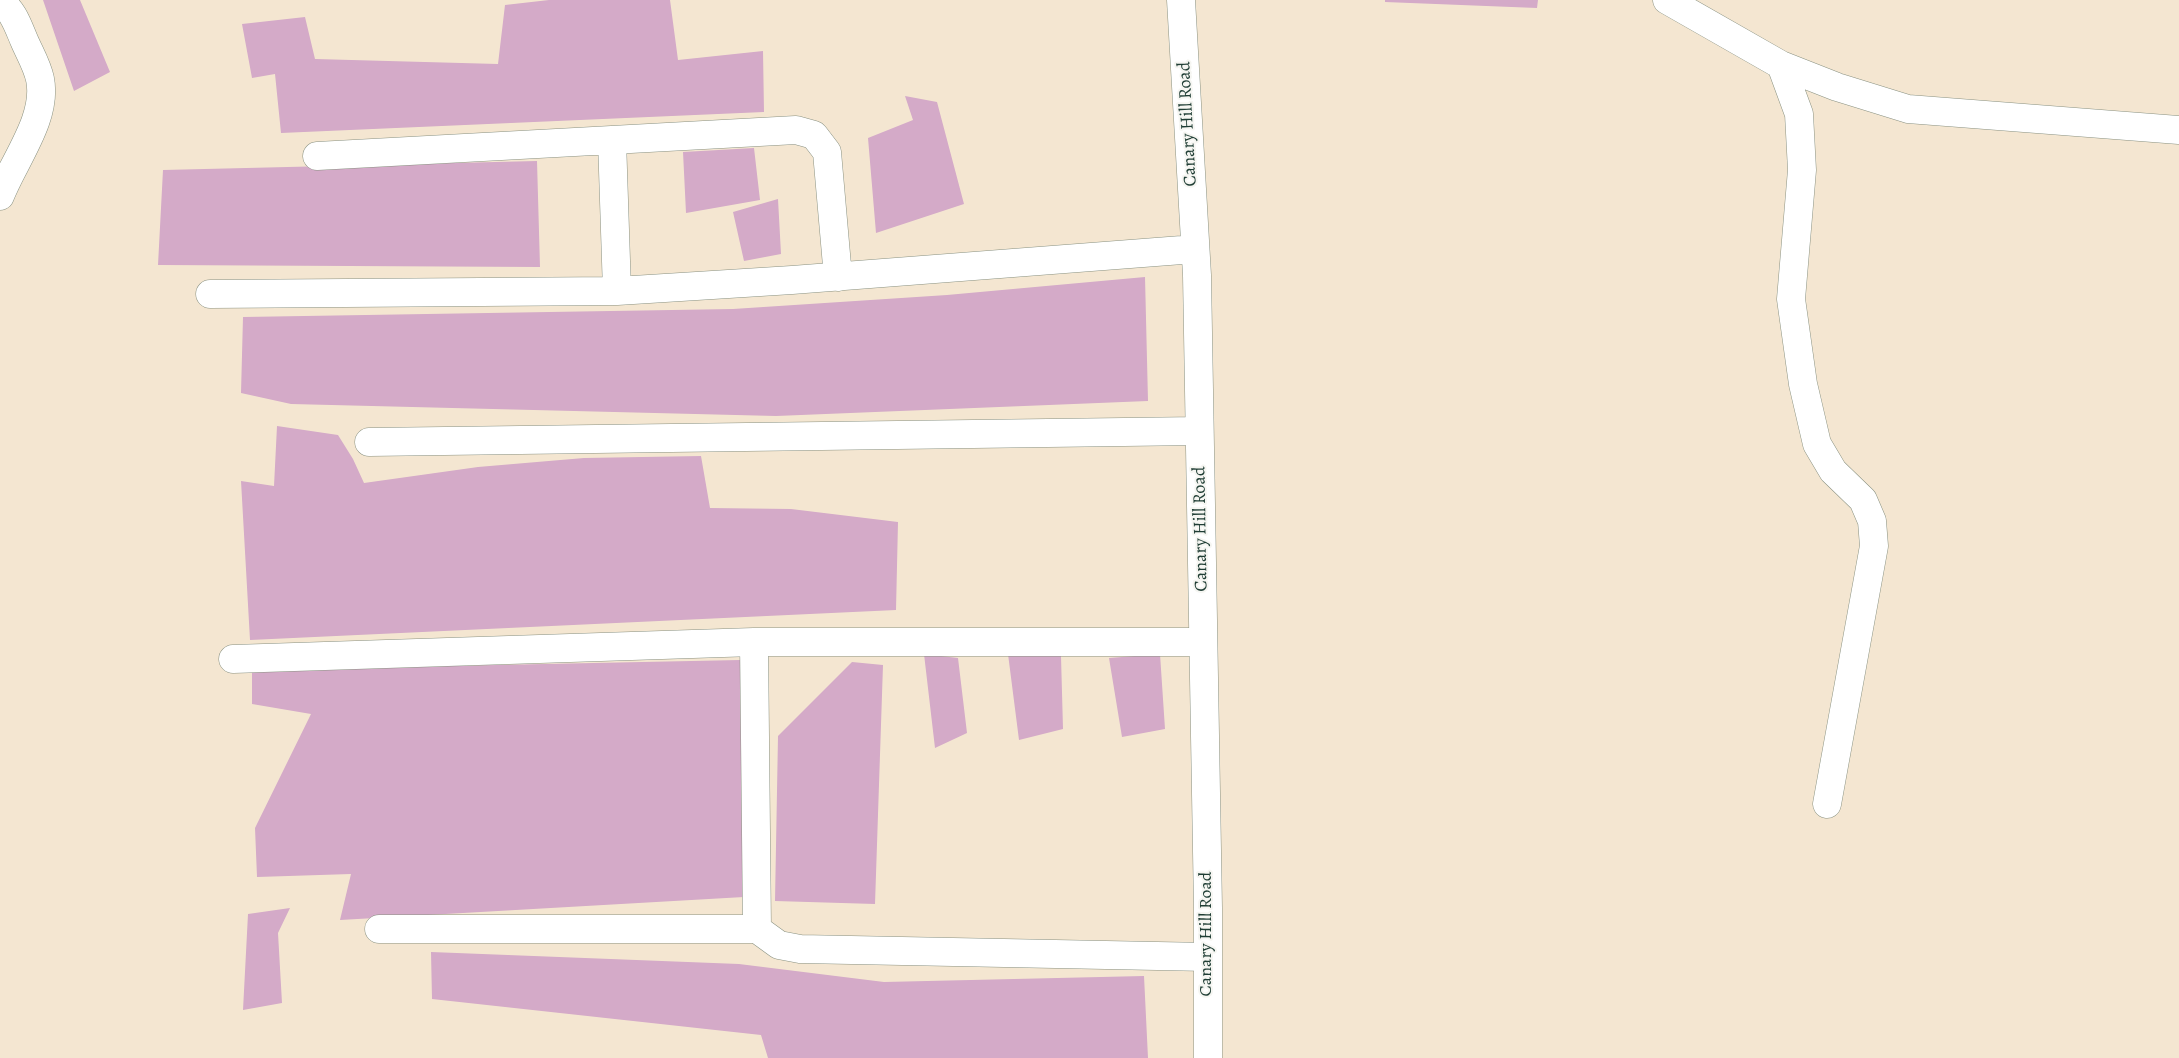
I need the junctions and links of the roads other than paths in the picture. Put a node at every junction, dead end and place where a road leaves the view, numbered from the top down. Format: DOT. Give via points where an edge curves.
graph roads {
  1 [pos="1182,0"];
  2 [pos="1667,0"];
  3 [pos="0,2"];
  4 [pos="1781,65"];
  5 [pos="2179,130"];
  6 [pos="612,140"];
  7 [pos="317,156"];
  8 [pos="0,196"];
  9 [pos="1195,249"];
  10 [pos="838,277"];
  11 [pos="617,291"];
  12 [pos="210,294"];
  13 [pos="1200,431"];
  14 [pos="369,442"];
  15 [pos="754,642"];
  16 [pos="1203,642"];
  17 [pos="232,660"];
  18 [pos="1826,804"];
  19 [pos="379,929"];
  20 [pos="757,929"];
  21 [pos="1208,957"];
  22 [pos="1208,1058"];
  1 -- 9 [label="street, Canary Hill Road"];
  2 -- 4 [label="street"];
  3 -- 8 [label="street" via="11,12 40,78 41,105"];
  4 -- 5 [label="street" via="1908,109"];
  4 -- 18 [label="street" via="1799,114 1802,170 1792,299 1803,384 1817,444 1833,471 1863,500 1872,521 1874,546"];
  6 -- 7 [label="street"];
  6 -- 10 [label="street" via="796,130 814,135 827,152"];
  6 -- 11 [label="street"];
  9 -- 10 [label="street"];
  9 -- 13 [label="street, Canary Hill Road"];
  10 -- 11 [label="street"];
  11 -- 12 [label="street"];
  13 -- 14 [label="street"];
  13 -- 16 [label="street, Canary Hill Road"];
  15 -- 16 [label="street"];
  15 -- 17 [label="street"];
  15 -- 20 [label="street"];
  16 -- 21 [label="street, Canary Hill Road"];
  19 -- 20 [label="street"];
  20 -- 21 [label="street" via="779,945 800,949"];
  21 -- 22 [label="street, Canary Hill Road"];
}
